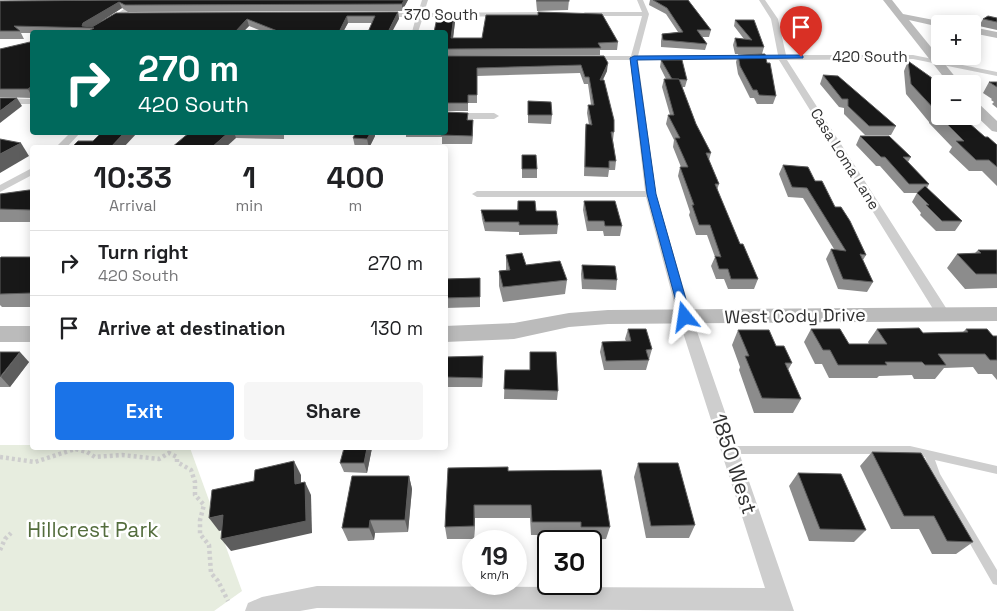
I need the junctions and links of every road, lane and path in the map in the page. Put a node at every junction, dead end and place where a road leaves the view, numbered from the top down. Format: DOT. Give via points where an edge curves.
graph roads {
  1 [pos="424,0"];
  2 [pos="640,0"];
  3 [pos="762,0"];
  4 [pos="887,0"];
  5 [pos="138,1"];
  6 [pos="126,3"];
  7 [pos="421,14"];
  8 [pos="565,14"];
  9 [pos="574,14"];
  10 [pos="646,14"];
  11 [pos="372,15"];
  12 [pos="116,16"];
  13 [pos="126,16"];
  14 [pos="901,16"];
  15 [pos="931,22"];
  16 [pos="93,30"];
  17 [pos="416,30"];
  18 [pos="981,32"];
  19 [pos="997,35"];
  20 [pos="931,55"];
  21 [pos="782,57"];
  22 [pos="574,58"];
  23 [pos="634,58"];
  24 [pos="931,59"];
  25 [pos="939,65"];
  26 [pos="957,65"];
  27 [pos="997,74"];
  28 [pos="948,75"];
  29 [pos="0,101"];
  30 [pos="30,102"];
  31 [pos="981,113"];
  32 [pos="448,116"];
  33 [pos="494,116"];
  34 [pos="997,128"];
  35 [pos="74,135"];
  36 [pos="63,145"];
  37 [pos="30,171"];
  38 [pos="15,182"];
  39 [pos="30,182"];
  40 [pos="0,189"];
  41 [pos="477,194"];
  42 [pos="651,194"];
  43 [pos="943,314"];
  44 [pos="997,314"];
  45 [pos="685,317"];
  46 [pos="0,334"];
  47 [pos="30,334"];
  48 [pos="448,334"];
  49 [pos="72,450"];
  50 [pos="79,450"];
  51 [pos="729,450"];
  52 [pos="929,455"];
  53 [pos="0,458"];
  54 [pos="997,470"];
  55 [pos="11,533"];
  56 [pos="0,550"];
  57 [pos="997,580"];
  58 [pos="228,601"];
  59 [pos="781,605"];
  60 [pos="256,611"];
  1 -- 7 [label="street"];
  2 -- 10 [label="street"];
  3 -- 21 [label="street, Casa Loma Lane" via="776,18"];
  4 -- 14 [label="street"];
  5 -- 6 [label="street"];
  5 -- 12 [label="street"];
  7 -- 8 [label="street, 370 South"];
  7 -- 11 [label="street, 370 South"];
  7 -- 17 [label="street"];
  9 -- 10 [label="street"];
  10 -- 23 [label="street"];
  12 -- 13 [label="street"];
  12 -- 16 [label="street"];
  14 -- 15 [label="street"];
  14 -- 20 [label="street"];
  18 -- 19 [label="street"];
  21 -- 23 [label="street, 420 South"];
  21 -- 24 [label="street, 420 South"];
  21 -- 43 [label="street, Casa Loma Lane"];
  22 -- 23 [label="street, 420 South"];
  23 -- 42 [label="street, 1850 West"];
  25 -- 28 [label="street"];
  26 -- 27 [label="street, 420 South"];
  29 -- 30 [label="street"];
  31 -- 34 [label="street"];
  32 -- 33 [label="street"];
  35 -- 36 [label="street"];
  37 -- 38 [label="street"];
  38 -- 39 [label="street"];
  38 -- 40 [label="street"];
  41 -- 42 [label="street"];
  42 -- 45 [label="street, 1850 West"];
  43 -- 44 [label="street, West Cody Drive"];
  43 -- 45 [label="street, West Cody Drive"];
  45 -- 48 [label="street, West Cody Drive" via="608,317 569,320 514,331"];
  45 -- 51 [label="street, 1850 West"];
  46 -- 47 [label="street"];
  49 -- 53 [label="path" via="35,462"];
  50 -- 58 [label="path" via="95,457 122,455 159,459 169,452 178,457 177,462 191,470 195,495 204,505 200,534 208,545 211,573"];
  51 -- 52 [label="lane" via="910,450"];
  51 -- 59 [label="street, 1850 West"];
  52 -- 54 [label="lane"];
  52 -- 57 [label="lane" via="936,476"];
  55 -- 56 [label="path"];
  59 -- 60 [label="street" via="317,597"];
}
